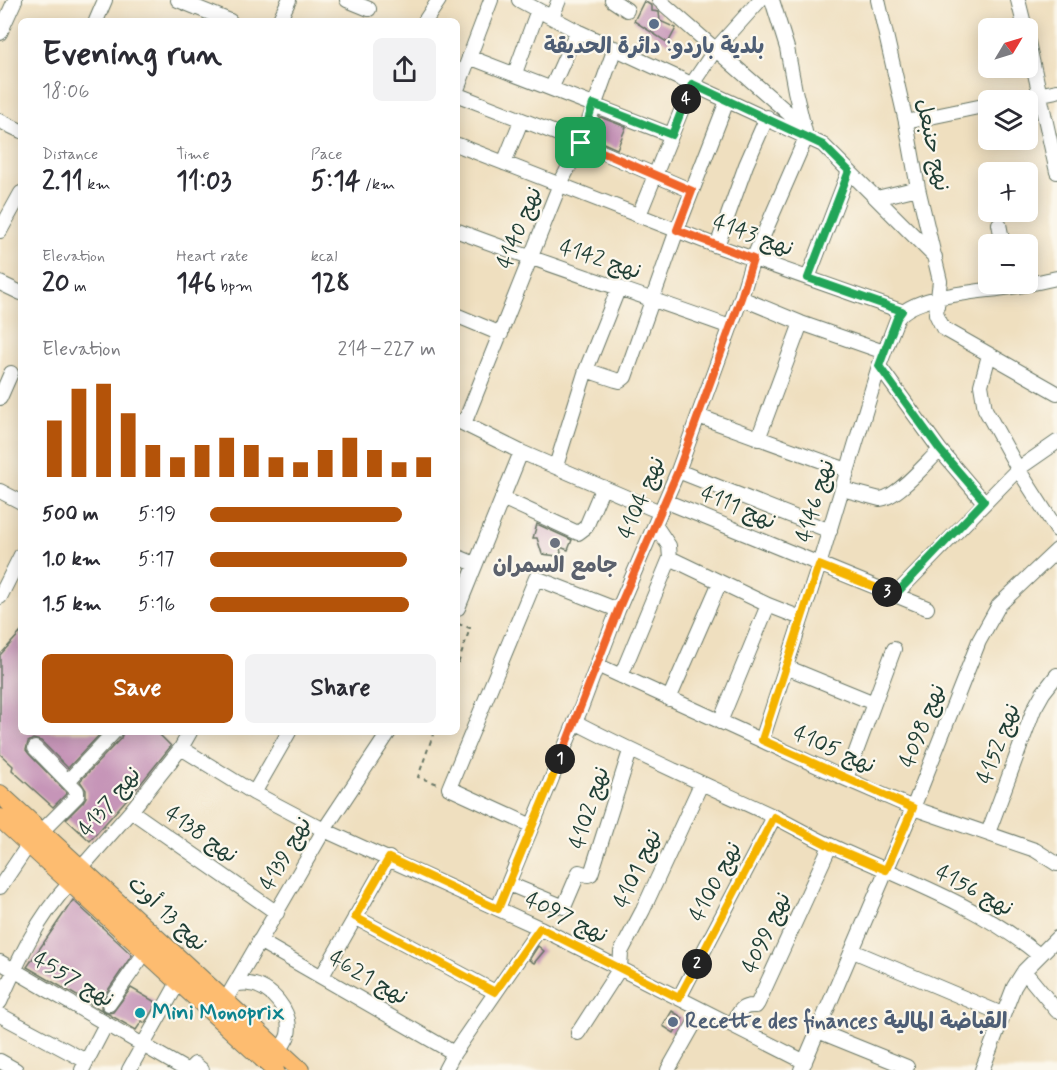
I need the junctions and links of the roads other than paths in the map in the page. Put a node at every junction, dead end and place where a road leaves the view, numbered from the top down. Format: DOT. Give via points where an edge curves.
graph roads {
  1 [pos="15,0"];
  2 [pos="105,0"];
  3 [pos="178,0"];
  4 [pos="289,0"];
  5 [pos="347,0"];
  6 [pos="440,0"];
  7 [pos="491,0"];
  8 [pos="519,0"];
  9 [pos="559,0"];
  10 [pos="612,0"];
  11 [pos="659,0"];
  12 [pos="760,0"];
  13 [pos="772,0"];
  14 [pos="878,0"];
  15 [pos="1018,0"];
  16 [pos="369,9"];
  17 [pos="538,10"];
  18 [pos="627,10"];
  19 [pos="552,17"];
  20 [pos="97,18"];
  21 [pos="223,18"];
  22 [pos="280,18"];
  23 [pos="427,18"];
  24 [pos="1022,18"];
  25 [pos="577,31"];
  26 [pos="0,33"];
  27 [pos="615,48"];
  28 [pos="715,50"];
  29 [pos="470,57"];
  30 [pos="515,73"];
  31 [pos="1035,78"];
  32 [pos="460,82"];
  33 [pos="692,84"];
  34 [pos="552,87"];
  35 [pos="1057,91"];
  36 [pos="1039,95"];
  37 [pos="460,96"];
  38 [pos="727,100"];
  39 [pos="593,104"];
  40 [pos="978,107"];
  41 [pos="767,117"];
  42 [pos="0,121"];
  43 [pos="521,121"];
  44 [pos="906,122"];
  45 [pos="18,130"];
  46 [pos="805,131"];
  47 [pos="672,135"];
  48 [pos="581,143"];
  49 [pos="460,146"];
  50 [pos="504,162"];
  51 [pos="849,171"];
  52 [pos="1057,172"];
  53 [pos="656,175"];
  54 [pos="560,184"];
  55 [pos="918,188"];
  56 [pos="692,191"];
  57 [pos="18,196"];
  58 [pos="877,198"];
  59 [pos="5,207"];
  60 [pos="639,215"];
  61 [pos="999,224"];
  62 [pos="0,229"];
  63 [pos="677,230"];
  64 [pos="460,232"];
  65 [pos="1002,234"];
  66 [pos="717,246"];
  67 [pos="935,257"];
  68 [pos="531,259"];
  69 [pos="753,259"];
  70 [pos="808,278"];
  71 [pos="1057,278"];
  72 [pos="1038,281"];
  73 [pos="0,283"];
  74 [pos="619,287"];
  75 [pos="978,291"];
  76 [pos="18,292"];
  77 [pos="741,298"];
  78 [pos="936,299"];
  79 [pos="653,300"];
  80 [pos="902,311"];
  81 [pos="460,317"];
  82 [pos="801,323"];
  83 [pos="730,327"];
  84 [pos="501,334"];
  85 [pos="884,352"];
  86 [pos="989,355"];
  87 [pos="879,366"];
  88 [pos="586,370"];
  89 [pos="11,373"];
  90 [pos="1057,393"];
  91 [pos="0,398"];
  92 [pos="698,416"];
  93 [pos="460,423"];
  94 [pos="758,439"];
  95 [pos="1057,442"];
  96 [pos="940,450"];
  97 [pos="521,452"];
  98 [pos="556,466"];
  99 [pos="1018,469"];
  100 [pos="848,470"];
  101 [pos="678,471"];
  102 [pos="603,487"];
  103 [pos="842,489"];
  104 [pos="0,491"];
  105 [pos="502,498"];
  106 [pos="18,500"];
  107 [pos="984,501"];
  108 [pos="660,512"];
  109 [pos="1057,530"];
  110 [pos="830,531"];
  111 [pos="1057,550"];
  112 [pos="460,558"];
  113 [pos="670,558"];
  114 [pos="18,561"];
  115 [pos="475,564"];
  116 [pos="819,565"];
  117 [pos="720,582"];
  118 [pos="895,595"];
  119 [pos="0,597"];
  120 [pos="460,603"];
  121 [pos="768,605"];
  122 [pos="927,608"];
  123 [pos="618,610"];
  124 [pos="801,618"];
  125 [pos="894,649"];
  126 [pos="597,665"];
  127 [pos="786,667"];
  128 [pos="621,676"];
  129 [pos="1056,680"];
  130 [pos="669,699"];
  131 [pos="874,703"];
  132 [pos="575,722"];
  133 [pos="720,722"];
  134 [pos="111,735"];
  135 [pos="188,735"];
  136 [pos="287,735"];
  137 [pos="387,735"];
  138 [pos="762,740"];
  139 [pos="35,748"];
  140 [pos="181,748"];
  141 [pos="630,751"];
  142 [pos="846,779"];
  143 [pos="68,781"];
  144 [pos="701,784"];
  145 [pos="254,793"];
  146 [pos="0,794"];
  147 [pos="913,808"];
  148 [pos="131,811"];
  149 [pos="774,817"];
  150 [pos="0,818"];
  151 [pos="532,826"];
  152 [pos="324,830"];
  153 [pos="988,832"];
  154 [pos="35,838"];
  155 [pos="830,846"];
  156 [pos="1055,856"];
  157 [pos="389,858"];
  158 [pos="81,868"];
  159 [pos="886,870"];
  160 [pos="70,883"];
  161 [pos="509,885"];
  162 [pos="0,887"];
  163 [pos="498,909"];
  164 [pos="276,913"];
  165 [pos="355,917"];
  166 [pos="540,928"];
  167 [pos="1057,939"];
  168 [pos="259,941"];
  169 [pos="146,951"];
  170 [pos="853,951"];
  171 [pos="1039,955"];
  172 [pos="0,962"];
  173 [pos="620,968"];
  174 [pos="14,970"];
  175 [pos="1023,970"];
  176 [pos="322,976"];
  177 [pos="179,981"];
  178 [pos="235,985"];
  179 [pos="495,992"];
  180 [pos="679,998"];
  181 [pos="225,1001"];
  182 [pos="0,1002"];
  183 [pos="109,1004"];
  184 [pos="702,1010"];
  185 [pos="1057,1011"];
  186 [pos="1002,1014"];
  187 [pos="0,1015"];
  188 [pos="106,1024"];
  189 [pos="732,1025"];
  190 [pos="818,1031"];
  191 [pos="578,1033"];
  192 [pos="142,1045"];
  193 [pos="279,1051"];
  194 [pos="454,1053"];
  195 [pos="0,1061"];
  196 [pos="84,1066"];
  197 [pos="803,1066"];
  198 [pos="907,1067"];
  199 [pos="16,1070"];
  200 [pos="129,1070"];
  201 [pos="187,1070"];
  202 [pos="202,1070"];
  203 [pos="275,1070"];
  204 [pos="300,1070"];
  205 [pos="445,1070"];
  206 [pos="668,1070"];
  207 [pos="982,1070"];
  1 -- 26 [label="street"];
  2 -- 20 [label="street"];
  3 -- 21 [label="street"];
  4 -- 22 [label="street"];
  5 -- 16 [label="street"];
  6 -- 23 [label="street"];
  7 -- 29 [label="street"];
  8 -- 17 [label="street"];
  9 -- 19 [label="street"];
  10 -- 18 [label="street"];
  11 -- 28 [label="street"];
  12 -- 28 [label="street"];
  13 -- 46 [label="street"];
  14 -- 44 [label="street, نهج حنبعل"];
  15 -- 24 [label="street"];
  17 -- 19 [label="street"];
  17 -- 30 [label="street"];
  19 -- 25 [label="street"];
  25 -- 27 [label="street"];
  25 -- 34 [label="street"];
  27 -- 33 [label="street"];
  27 -- 39 [label="street, نهج 4140"];
  28 -- 33 [label="street"];
  28 -- 46 [label="street"];
  29 -- 30 [label="street"];
  29 -- 32 [label="street"];
  30 -- 34 [label="street"];
  31 -- 36 [label="street"];
  33 -- 38 [label="street"];
  33 -- 47 [label="street"];
  34 -- 39 [label="street"];
  35 -- 36 [label="street"];
  36 -- 52 [label="street"];
  37 -- 43 [label="street"];
  38 -- 41 [label="street"];
  38 -- 56 [label="street"];
  39 -- 47 [label="street"];
  39 -- 48 [label="street, نهج 4140"];
  40 -- 44 [label="street"];
  41 -- 46 [label="street"];
  41 -- 66 [label="street"];
  42 -- 45 [label="street"];
  43 -- 48 [label="street"];
  43 -- 50 [label="street"];
  44 -- 55 [label="street, نهج حنبعل"];
  46 -- 51 [label="street"];
  46 -- 69 [label="street, نهج 4104"];
  47 -- 53 [label="street"];
  48 -- 53 [label="street"];
  48 -- 54 [label="street, نهج 4140"];
  49 -- 50 [label="street, نهج 4143"];
  50 -- 54 [label="street, نهج 4143"];
  51 -- 58 [label="street"];
  51 -- 70 [label="street"];
  53 -- 56 [label="street"];
  53 -- 60 [label="street"];
  54 -- 60 [label="street, نهج 4143"];
  54 -- 68 [label="street, نهج 4140"];
  55 -- 58 [label="street"];
  55 -- 67 [label="street, نهج حنبعل"];
  56 -- 63 [label="street"];
  57 -- 59 [label="street"];
  58 -- 67 [label="street"];
  59 -- 62 [label="street"];
  60 -- 63 [label="street, نهج 4143"];
  61 -- 65 [label="street"];
  63 -- 66 [label="street, نهج 4143"];
  63 -- 79 [label="street"];
  64 -- 68 [label="street, نهج 4142"];
  66 -- 69 [label="street, نهج 4143"];
  67 -- 78 [label="street, نهج حنبعل" via="940,280"];
  68 -- 74 [label="street, نهج 4142"];
  68 -- 84 [label="street, نهج 4140"];
  69 -- 70 [label="street, نهج 4143"];
  69 -- 77 [label="street, نهج 4104"];
  70 -- 80 [label="street, نهج 4143"];
  71 -- 72 [label="street"];
  73 -- 76 [label="street"];
  74 -- 79 [label="street, نهج 4142"];
  74 -- 88 [label="street"];
  75 -- 78 [label="street"];
  77 -- 82 [label="street"];
  77 -- 83 [label="street, نهج 4104"];
  78 -- 80 [label="street"];
  78 -- 86 [label="street, نهج حنبعل" via="936,314 943,328"];
  79 -- 83 [label="street, نهج 4142"];
  79 -- 88 [label="street" via="623,379"];
  80 -- 85 [label="street, نهج 4146"];
  81 -- 84 [label="street"];
  82 -- 85 [label="street"];
  82 -- 94 [label="street"];
  83 -- 92 [label="street, نهج 4104"];
  84 -- 93 [label="street, نهج 4140"];
  85 -- 87 [label="street, نهج 4146"];
  86 -- 90 [label="street, نهج حنبعل"];
  86 -- 99 [label="street" via="981,386 985,409"];
  87 -- 96 [label="street"];
  87 -- 100 [label="street, نهج 4146"];
  88 -- 98 [label="street"];
  89 -- 91 [label="street"];
  92 -- 94 [label="street"];
  92 -- 101 [label="street, نهج 4104"];
  93 -- 97 [label="street, نهج 4111"];
  94 -- 100 [label="street"];
  95 -- 99 [label="street"];
  96 -- 103 [label="street" via="886,498"];
  96 -- 107 [label="street"];
  97 -- 98 [label="street, نهج 4111"];
  97 -- 105 [label="street"];
  98 -- 102 [label="street, نهج 4111"];
  99 -- 107 [label="street"];
  99 -- 109 [label="street"];
  100 -- 103 [label="street, نهج 4146"];
  101 -- 108 [label="street, نهج 4104"];
  101 -- 110 [label="street"];
  102 -- 105 [label="street" via="586,527 578,532"];
  102 -- 108 [label="street, نهج 4111"];
  103 -- 110 [label="street, نهج 4146"];
  104 -- 106 [label="street"];
  105 -- 115 [label="street"];
  107 -- 118 [label="street"];
  108 -- 113 [label="street"];
  108 -- 116 [label="street, نهج 4111"];
  108 -- 123 [label="street, نهج 4104"];
  110 -- 116 [label="street, نهج 4146"];
  111 -- 147 [label="street, نهج 4098" via="1009,594 989,621"];
  112 -- 115 [label="street"];
  113 -- 117 [label="street"];
  113 -- 128 [label="street"];
  114 -- 119 [label="street"];
  115 -- 120 [label="street"];
  116 -- 118 [label="street, نهج 4111"];
  116 -- 124 [label="street, نهج 4146"];
  117 -- 121 [label="street"];
  117 -- 130 [label="street"];
  118 -- 122 [label="street, نهج 4111"];
  121 -- 124 [label="street"];
  121 -- 133 [label="street"];
  123 -- 126 [label="street, نهج 4104"];
  123 -- 151 [label="street" via="536,578 449,788"];
  124 -- 127 [label="street, نهج 4146"];
  125 -- 131 [label="street"];
  126 -- 128 [label="street, نهج 4105"];
  126 -- 132 [label="street, نهج 4104"];
  127 -- 131 [label="street"];
  127 -- 138 [label="street, نهج 4146"];
  128 -- 130 [label="street, نهج 4105"];
  129 -- 153 [label="street, نهج 4152" via="1034,709"];
  130 -- 133 [label="street, نهج 4105"];
  131 -- 142 [label="street"];
  132 -- 141 [label="street, نهج 4156"];
  132 -- 151 [label="street, نهج 4104"];
  133 -- 138 [label="street, نهج 4105"];
  134 -- 143 [label="street"];
  135 -- 140 [label="street, نهج 4137"];
  136 -- 145 [label="street"];
  137 -- 152 [label="street, نهج 4139"];
  138 -- 142 [label="street, نهج 4105"];
  139 -- 143 [label="street"];
  140 -- 145 [label="street, نهج 4097"];
  140 -- 148 [label="street, نهج 4137"];
  141 -- 144 [label="street, نهج 4156"];
  141 -- 161 [label="street, نهج 4102" via="591,874 579,872 564,907"];
  142 -- 147 [label="street, نهج 4105"];
  143 -- 154 [label="street" via="77,791 76,796"];
  144 -- 149 [label="street, نهج 4156"];
  144 -- 173 [label="street, نهج 4101" via="621,952"];
  145 -- 152 [label="street, نهج 4097"];
  146 -- 154 [label="main road, نهج 13 أوت"];
  147 -- 153 [label="street, نهج 4105"];
  147 -- 159 [label="street, نهج 4098"];
  148 -- 158 [label="street, نهج 4137"];
  148 -- 164 [label="street, نهج 4138"];
  149 -- 155 [label="street, نهج 4156"];
  149 -- 180 [label="street, نهج 4100"];
  150 -- 154 [label="main road, نهج 13 أوت"];
  151 -- 161 [label="street, نهج 4104"];
  152 -- 157 [label="street, نهج 4097"];
  152 -- 164 [label="street, نهج 4139"];
  153 -- 156 [label="street, نهج 4105"];
  154 -- 158 [label="main road, نهج 13 أوت"];
  154 -- 160 [label="main road, نهج 13 أوت"];
  154 -- 162 [label="street"];
  155 -- 159 [label="street, نهج 4156"];
  155 -- 189 [label="street, نهج 4099" via="758,1004 743,1007"];
  157 -- 163 [label="street, نهج 4097"];
  157 -- 165 [label="street"];
  158 -- 181 [label="main road, نهج 13 أوت"];
  159 -- 170 [label="street, نهج 4098"];
  159 -- 171 [label="street, نهج 4156" via="989,919"];
  160 -- 169 [label="main road, نهج 13 أوت"];
  160 -- 174 [label="street" via="42,917"];
  161 -- 163 [label="street, نهج 4104"];
  163 -- 166 [label="street, نهج 4097"];
  164 -- 168 [label="street, نهج 4139"];
  165 -- 176 [label="street"];
  165 -- 179 [label="street"];
  166 -- 173 [label="street, نهج 4097"];
  166 -- 179 [label="street"];
  167 -- 171 [label="street"];
  168 -- 176 [label="street, نهج 4621"];
  168 -- 178 [label="street, نهج 4139"];
  169 -- 177 [label="main road, نهج 13 أوت"];
  169 -- 183 [label="street"];
  170 -- 186 [label="street"];
  170 -- 190 [label="street, نهج 4098"];
  171 -- 175 [label="street"];
  172 -- 174 [label="street, نهج 4557"];
  173 -- 180 [label="street, نهج 4097"];
  173 -- 191 [label="street, نهج 4101"];
  174 -- 182 [label="street"];
  174 -- 188 [label="street, نهج 4557"];
  175 -- 185 [label="street"];
  175 -- 186 [label="street"];
  176 -- 194 [label="street, نهج 4621"];
  177 -- 192 [label="street"];
  177 -- 203 [label="main road, نهج 13 أوت"];
  178 -- 181 [label="street, نهج 4139"];
  178 -- 193 [label="street" via="262,988 283,1006 288,1017 288,1036"];
  179 -- 194 [label="street"];
  180 -- 184 [label="street, نهج 4097"];
  181 -- 193 [label="main road, نهج 13 أوت"];
  184 -- 189 [label="street, نهج 4097"];
  184 -- 206 [label="street"];
  186 -- 207 [label="street"];
  187 -- 196 [label="street"];
  188 -- 192 [label="street, نهج 4557"];
  188 -- 196 [label="street"];
  189 -- 197 [label="street, نهج 4097"];
  190 -- 197 [label="street, نهج 4098"];
  190 -- 198 [label="street"];
  192 -- 200 [label="street"];
  192 -- 201 [label="street, نهج 4557"];
  193 -- 204 [label="main road, نهج 13 أوت"];
  194 -- 205 [label="street"];
  195 -- 199 [label="street"];
  201 -- 202 [label="street" via="195,1064"];
}
